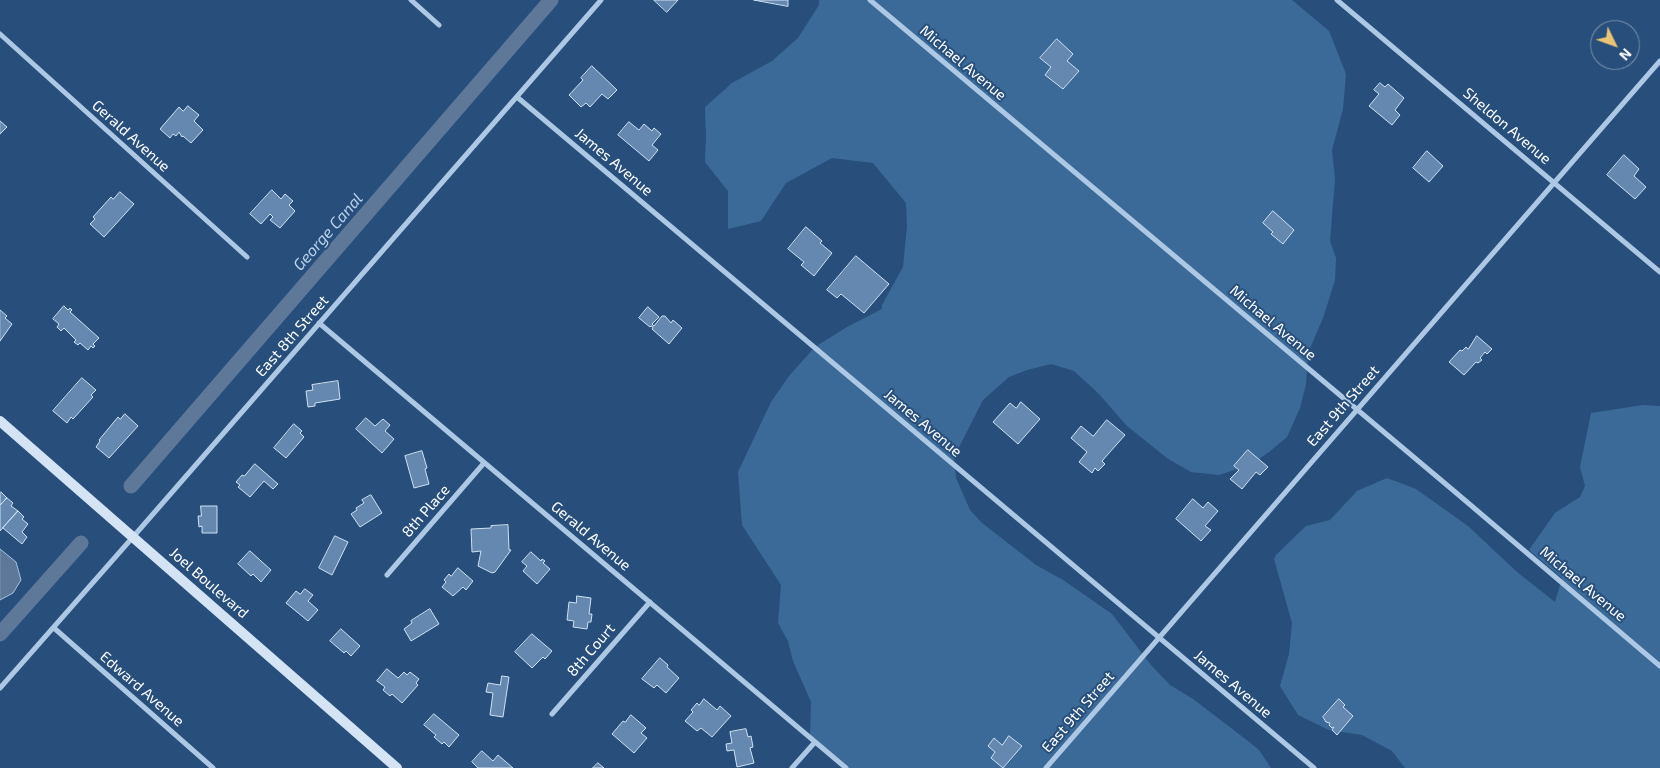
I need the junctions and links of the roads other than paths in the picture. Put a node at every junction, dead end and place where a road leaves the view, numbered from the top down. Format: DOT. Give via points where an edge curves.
graph roads {
  1 [pos="411,0"];
  2 [pos="601,0"];
  3 [pos="870,0"];
  4 [pos="1337,0"];
  5 [pos="439,25"];
  6 [pos="0,34"];
  7 [pos="1660,62"];
  8 [pos="517,96"];
  9 [pos="1554,183"];
  10 [pos="247,257"];
  11 [pos="1660,272"];
  12 [pos="319,323"];
  13 [pos="1356,410"];
  14 [pos="0,421"];
  15 [pos="484,463"];
  16 [pos="133,537"];
  17 [pos="387,575"];
  18 [pos="650,602"];
  19 [pos="54,628"];
  20 [pos="1159,638"];
  21 [pos="1660,666"];
  22 [pos="0,688"];
  23 [pos="552,714"];
  24 [pos="815,742"];
  25 [pos="213,768"];
  26 [pos="398,768"];
  27 [pos="792,768"];
  28 [pos="846,768"];
  29 [pos="1046,768"];
  30 [pos="1314,768"];
  1 -- 5 [label="street"];
  2 -- 8 [label="street, East 8th Street"];
  3 -- 13 [label="street, Michael Avenue"];
  4 -- 9 [label="street, Sheldon Avenue"];
  6 -- 10 [label="street, Gerald Avenue"];
  7 -- 9 [label="street, East 9th Street"];
  8 -- 12 [label="street, East 8th Street"];
  8 -- 20 [label="street, James Avenue"];
  9 -- 11 [label="street, Sheldon Avenue"];
  9 -- 13 [label="street, East 9th Street"];
  12 -- 15 [label="street, Gerald Avenue"];
  12 -- 16 [label="street, East 8th Street"];
  13 -- 20 [label="street, East 9th Street"];
  13 -- 21 [label="street, Michael Avenue"];
  14 -- 16 [label="main road, Joel Boulevard"];
  15 -- 17 [label="street, 8th Place"];
  15 -- 18 [label="street, Gerald Avenue"];
  16 -- 19 [label="street, East 8th Street"];
  16 -- 26 [label="main road, Joel Boulevard"];
  18 -- 23 [label="street, 8th Court"];
  18 -- 24 [label="street, Gerald Avenue"];
  19 -- 22 [label="street, East 8th Street"];
  19 -- 25 [label="street, Edward Avenue"];
  20 -- 29 [label="street, East 9th Street"];
  20 -- 30 [label="street, James Avenue"];
  24 -- 27 [label="street"];
  24 -- 28 [label="street, Gerald Avenue"];
}
